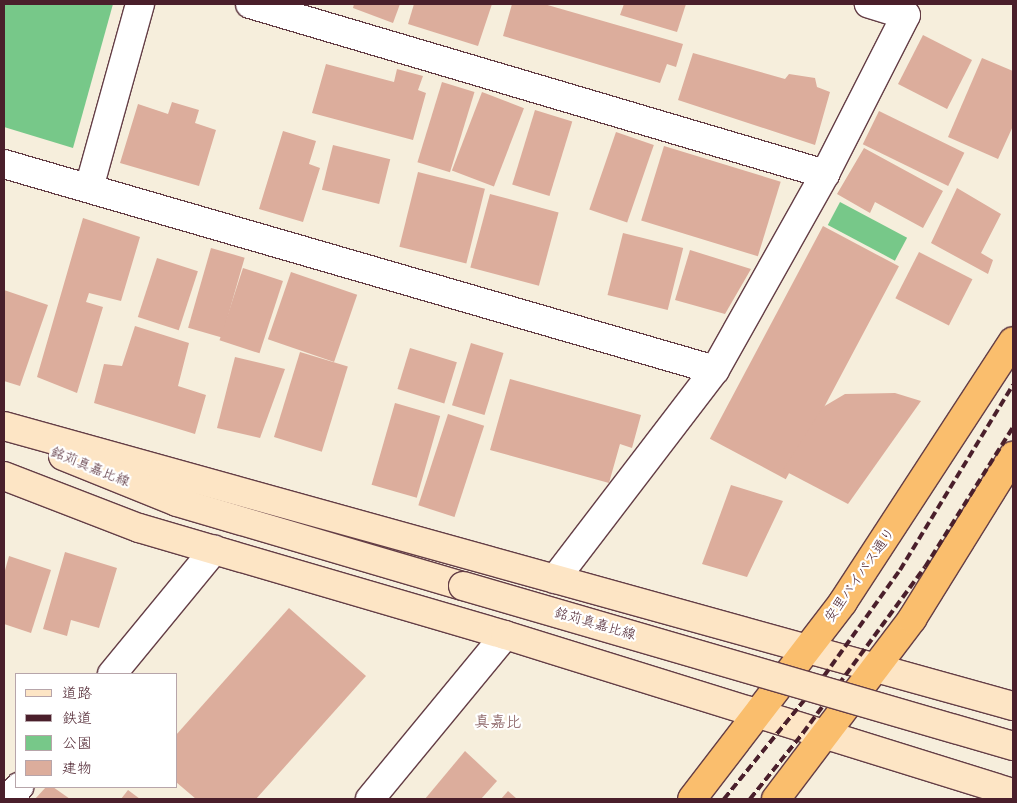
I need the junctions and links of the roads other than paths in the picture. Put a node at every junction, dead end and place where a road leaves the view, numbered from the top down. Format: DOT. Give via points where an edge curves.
graph roads {
  1 [pos="140,4"];
  2 [pos="250,4"];
  3 [pos="869,4"];
  4 [pos="4,164"];
  5 [pos="825,174"];
  6 [pos="89,188"];
  7 [pos="1013,341"];
  8 [pos="715,370"];
  9 [pos="4,426"];
  10 [pos="4,433"];
  11 [pos="1013,456"];
  12 [pos="4,475"];
  13 [pos="177,502"];
  14 [pos="214,550"];
  15 [pos="555,579"];
  16 [pos="505,635"];
  17 [pos="808,648"];
  18 [pos="876,668"];
  19 [pos="113,673"];
  20 [pos="1013,706"];
  21 [pos="758,714"];
  22 [pos="826,736"];
  23 [pos="1013,746"];
  24 [pos="18,788"];
  25 [pos="1013,793"];
  26 [pos="9,799"];
  27 [pos="370,799"];
  28 [pos="692,799"];
  29 [pos="776,799"];
  1 -- 6 [label="street"];
  2 -- 5 [label="street"];
  3 -- 5 [label="street" via="906,15"];
  4 -- 6 [label="street"];
  5 -- 8 [label="street"];
  6 -- 8 [label="street"];
  7 -- 17 [label="highway, 安里バイパス通り" via="905,510"];
  8 -- 15 [label="street"];
  9 -- 15 [label="street"];
  10 -- 13 [label="street, 銘苅真嘉比線"];
  11 -- 18 [label="highway" via="912,619"];
  12 -- 13 [label="street, 銘苅真嘉比線"];
  12 -- 14 [label="street" via="139,528"];
  13 -- 23 [label="street, 銘苅真嘉比線, bridge"];
  14 -- 16 [label="street"];
  14 -- 19 [label="street"];
  15 -- 17 [label="street"];
  16 -- 21 [label="street"];
  16 -- 27 [label="street"];
  17 -- 18 [label="street"];
  17 -- 21 [label="highway, 安里バイパス通り"];
  18 -- 20 [label="street"];
  18 -- 22 [label="highway"];
  21 -- 22 [label="street"];
  21 -- 28 [label="highway, 安里バイパス通り"];
  22 -- 25 [label="street"];
  22 -- 29 [label="highway"];
  24 -- 26 [label="street"];
}
